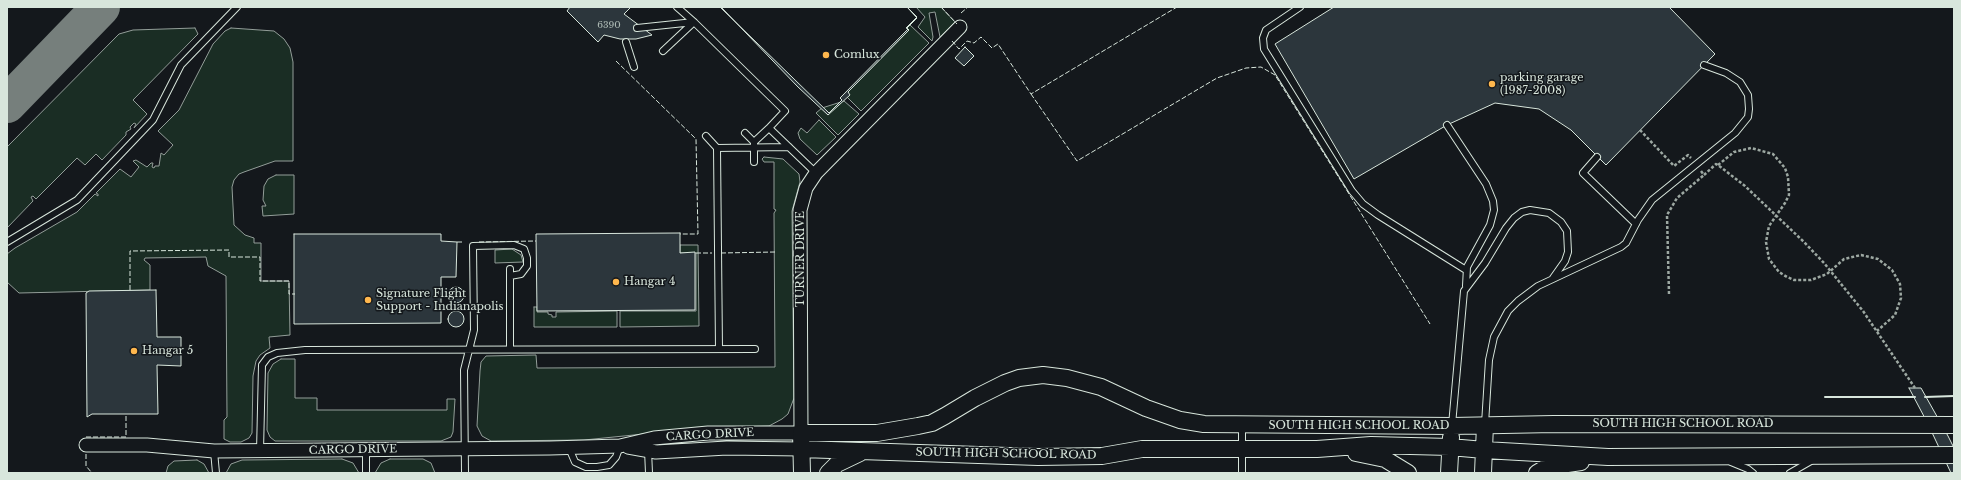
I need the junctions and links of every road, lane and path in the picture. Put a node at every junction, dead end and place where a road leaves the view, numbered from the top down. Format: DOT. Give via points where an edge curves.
graph roads {
  1 [pos="237,7"];
  2 [pos="677,7"];
  3 [pos="1300,7"];
  4 [pos="694,22"];
  5 [pos="960,27"];
  6 [pos="638,28"];
  7 [pos="626,42"];
  8 [pos="663,51"];
  9 [pos="1704,65"];
  10 [pos="634,67"];
  11 [pos="1448,125"];
  12 [pos="769,128"];
  13 [pos="1640,130"];
  14 [pos="745,133"];
  15 [pos="706,136"];
  16 [pos="754,145"];
  17 [pos="789,147"];
  18 [pos="717,148"];
  19 [pos="1597,157"];
  20 [pos="754,162"];
  21 [pos="1696,165"];
  22 [pos="1718,165"];
  23 [pos="816,173"];
  24 [pos="1704,175"];
  25 [pos="1777,215"];
  26 [pos="1636,224"];
  27 [pos="7,242"];
  28 [pos="1466,270"];
  29 [pos="1830,270"];
  30 [pos="1552,279"];
  31 [pos="1466,286"];
  32 [pos="1668,294"];
  33 [pos="1877,331"];
  34 [pos="510,349"];
  35 [pos="719,349"];
  36 [pos="755,349"];
  37 [pos="469,350"];
  38 [pos="1915,388"];
  39 [pos="1242,425"];
  40 [pos="1954,425"];
  41 [pos="1452,426"];
  42 [pos="1485,426"];
  43 [pos="801,433"];
  44 [pos="86,444"];
  45 [pos="620,446"];
  46 [pos="1450,447"];
  47 [pos="569,448"];
  48 [pos="464,449"];
  49 [pos="801,449"];
  50 [pos="1317,449"];
  51 [pos="366,450"];
  52 [pos="648,450"];
  53 [pos="1242,450"];
  54 [pos="1484,450"];
  55 [pos="214,451"];
  56 [pos="260,451"];
  57 [pos="867,451"];
  58 [pos="1954,455"];
  59 [pos="1819,456"];
  60 [pos="1608,457"];
  61 [pos="1696,457"];
  62 [pos="216,473"];
  63 [pos="366,473"];
  64 [pos="465,473"];
  65 [pos="649,473"];
  66 [pos="802,473"];
  67 [pos="828,473"];
  68 [pos="1242,473"];
  69 [pos="1408,473"];
  70 [pos="1449,473"];
  71 [pos="1483,473"];
  72 [pos="1537,473"];
  73 [pos="1753,473"];
  74 [pos="1790,473"];
  1 -- 27 [label="lane" via="181,65 153,120 77,200"];
  2 -- 4 [label="lane"];
  3 -- 28 [label="lane" via="1266,30 1263,38 1264,49 1352,191 1363,204 1378,215"];
  4 -- 6 [label="lane"];
  4 -- 8 [label="lane"];
  4 -- 12 [label="lane" via="785,111"];
  5 -- 23 [label="street, TURNER DRIVE"];
  7 -- 10 [label="lane"];
  9 -- 21 [label="lane" via="1726,73 1740,82 1748,95 1749,109 1748,117 1735,133"];
  11 -- 28 [label="lane" via="1486,184 1493,201 1494,210 1490,225"];
  12 -- 16 [label="lane"];
  12 -- 17 [label="lane"];
  13 -- 21 [label="path" via="1674,166 1688,155"];
  14 -- 16 [label="lane"];
  15 -- 18 [label="lane"];
  16 -- 17 [label="lane"];
  16 -- 18 [label="lane"];
  16 -- 20 [label="lane"];
  17 -- 23 [label="lane"];
  18 -- 35 [label="lane"];
  19 -- 26 [label="lane" via="1582,173"];
  21 -- 24 [label="path"];
  21 -- 26 [label="lane" via="1652,200"];
  22 -- 24 [label="path"];
  22 -- 25 [label="path"];
  22 -- 25 [label="path" via="1734,152 1747,148 1766,151 1776,157 1785,168 1789,186 1788,198"];
  23 -- 43 [label="street, TURNER DRIVE" via="806,188 800,210"];
  24 -- 32 [label="path" via="1677,198 1667,215"];
  25 -- 29 [label="path"];
  25 -- 29 [label="path" via="1769,226 1766,242 1769,259 1779,272 1794,280 1803,281 1819,278"];
  26 -- 30 [label="lane" via="1626,243 1621,247"];
  28 -- 31 [label="lane"];
  29 -- 33 [label="path"];
  29 -- 33 [label="path" via="1844,259 1861,255 1878,259 1892,270 1900,284 1901,298 1895,315"];
  30 -- 31 [label="lane" via="1565,261 1568,252 1566,231 1556,217 1540,210 1530,210 1514,218 1485,263"];
  30 -- 42 [label="lane" via="1538,286 1508,311 1494,337 1489,360"];
  31 -- 41 [label="lane" via="1462,299"];
  33 -- 38 [label="path"];
  34 -- 35 [label="lane"];
  34 -- 37 [label="lane"];
  34 -- 37 [label="lane" via="510,273 521,274 527,266 524,249 514,245 473,246 474,330"];
  35 -- 36 [label="lane"];
  37 -- 48 [label="lane" via="464,370"];
  37 -- 56 [label="lane" via="305,350 272,355 262,365 260,376"];
  39 -- 41 [label="street, SOUTH HIGH SCHOOL ROAD"];
  39 -- 43 [label="street, SOUTH HIGH SCHOOL ROAD" via="1204,424 1180,420 1146,408 1101,387 1043,375 1019,378 1005,383 938,420 918,426 877,433"];
  39 -- 53 [label="lane"];
  40 -- 42 [label="street, SOUTH HIGH SCHOOL ROAD"];
  41 -- 42 [label="street, SOUTH HIGH SCHOOL ROAD"];
  41 -- 46 [label="street"];
  42 -- 54 [label="street"];
  43 -- 45 [label="street, CARGO DRIVE" via="708,433 654,438"];
  43 -- 49 [label="street"];
  44 -- 55 [label="street, CARGO DRIVE" via="147,444"];
  45 -- 47 [label="street, CARGO DRIVE"];
  45 -- 47 [label="lane" via="616,457 609,465 597,467 586,467 575,462"];
  45 -- 52 [label="street, CARGO DRIVE"];
  46 -- 50 [label="street, SOUTH HIGH SCHOOL ROAD" via="1372,445"];
  46 -- 54 [label="street, SOUTH HIGH SCHOOL ROAD"];
  46 -- 70 [label="street"];
  47 -- 48 [label="street, CARGO DRIVE"];
  48 -- 51 [label="street, CARGO DRIVE"];
  48 -- 64 [label="lane"];
  49 -- 52 [label="street, CARGO DRIVE" via="726,448 656,452"];
  49 -- 57 [label="street, SOUTH HIGH SCHOOL ROAD"];
  49 -- 66 [label="street"];
  50 -- 53 [label="street, SOUTH HIGH SCHOOL ROAD"];
  50 -- 69 [label="street" via="1376,456"];
  51 -- 56 [label="street, CARGO DRIVE"];
  51 -- 63 [label="lane"];
  52 -- 65 [label="lane"];
  53 -- 57 [label="street, SOUTH HIGH SCHOOL ROAD" via="1142,449 1102,456"];
  53 -- 68 [label="lane"];
  54 -- 60 [label="street, SOUTH HIGH SCHOOL ROAD"];
  54 -- 71 [label="street"];
  55 -- 56 [label="street, CARGO DRIVE"];
  55 -- 62 [label="lane"];
  57 -- 67 [label="street" via="849,457"];
  58 -- 59 [label="street, SOUTH HIGH SCHOOL ROAD"];
  59 -- 61 [label="street, SOUTH HIGH SCHOOL ROAD"];
  59 -- 74 [label="lane"];
  60 -- 61 [label="street, SOUTH HIGH SCHOOL ROAD"];
  60 -- 72 [label="street" via="1547,467"];
  61 -- 73 [label="lane" via="1732,462"];
}
